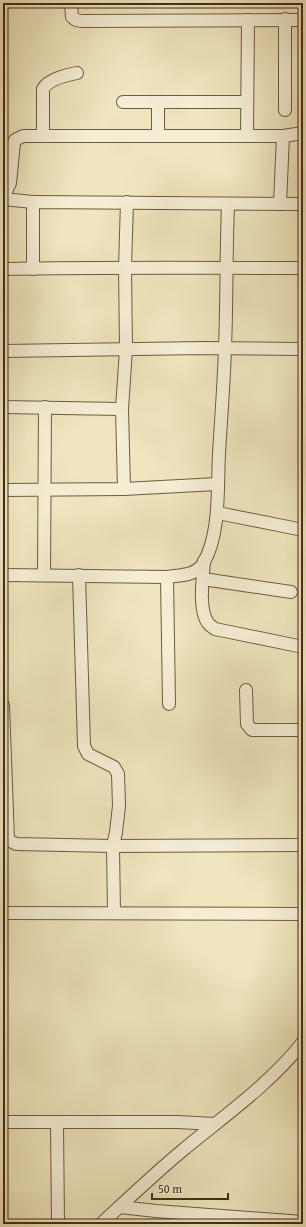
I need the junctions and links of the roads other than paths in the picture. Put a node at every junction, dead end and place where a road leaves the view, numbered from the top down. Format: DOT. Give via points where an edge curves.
graph roads {
  1 [pos="71,3"];
  2 [pos="285,19"];
  3 [pos="248,20"];
  4 [pos="303,20"];
  5 [pos="77,73"];
  6 [pos="123,102"];
  7 [pos="158,102"];
  8 [pos="247,102"];
  9 [pos="285,110"];
  10 [pos="303,133"];
  11 [pos="158,135"];
  12 [pos="43,136"];
  13 [pos="247,136"];
  14 [pos="283,136"];
  15 [pos="3,198"];
  16 [pos="33,202"];
  17 [pos="127,202"];
  18 [pos="228,204"];
  19 [pos="280,204"];
  20 [pos="303,204"];
  21 [pos="125,267"];
  22 [pos="226,268"];
  23 [pos="303,268"];
  24 [pos="3,269"];
  25 [pos="33,269"];
  26 [pos="225,348"];
  27 [pos="126,349"];
  28 [pos="303,349"];
  29 [pos="3,351"];
  30 [pos="3,407"];
  31 [pos="45,407"];
  32 [pos="122,408"];
  33 [pos="218,484"];
  34 [pos="124,488"];
  35 [pos="3,490"];
  36 [pos="44,490"];
  37 [pos="218,513"];
  38 [pos="303,530"];
  39 [pos="204,561"];
  40 [pos="3,575"];
  41 [pos="44,575"];
  42 [pos="79,575"];
  43 [pos="167,577"];
  44 [pos="203,579"];
  45 [pos="291,592"];
  46 [pos="303,647"];
  47 [pos="246,690"];
  48 [pos="169,704"];
  49 [pos="3,705"];
  50 [pos="303,730"];
  51 [pos="303,845"];
  52 [pos="113,846"];
  53 [pos="3,913"];
  54 [pos="114,913"];
  55 [pos="303,914"];
  56 [pos="303,1042"];
  57 [pos="297,1058"];
  58 [pos="3,1122"];
  59 [pos="57,1123"];
  60 [pos="215,1124"];
  61 [pos="120,1207"];
  62 [pos="303,1222"];
  63 [pos="58,1224"];
  64 [pos="101,1224"];
  1 -- 3 [label="street" via="72,17 81,21"];
  2 -- 3 [label="street"];
  2 -- 4 [label="street"];
  2 -- 9 [label="street"];
  3 -- 8 [label="street"];
  5 -- 12 [label="street" via="48,82 43,89"];
  6 -- 7 [label="street"];
  7 -- 8 [label="street"];
  7 -- 11 [label="street"];
  8 -- 13 [label="street"];
  10 -- 14 [label="street"];
  11 -- 12 [label="street"];
  11 -- 13 [label="street"];
  12 -- 15 [label="street" via="23,136 15,140 10,183"];
  13 -- 14 [label="street"];
  14 -- 19 [label="street"];
  15 -- 16 [label="street"];
  16 -- 17 [label="street"];
  16 -- 25 [label="street"];
  17 -- 18 [label="street"];
  17 -- 21 [label="street"];
  18 -- 19 [label="street"];
  18 -- 22 [label="street"];
  19 -- 20 [label="street"];
  21 -- 22 [label="street"];
  21 -- 25 [label="street"];
  21 -- 27 [label="street"];
  22 -- 23 [label="street"];
  22 -- 26 [label="street"];
  24 -- 25 [label="street"];
  26 -- 27 [label="street"];
  26 -- 28 [label="street"];
  26 -- 33 [label="street"];
  27 -- 29 [label="street"];
  27 -- 32 [label="street"];
  30 -- 31 [label="street"];
  31 -- 32 [label="street"];
  31 -- 36 [label="street"];
  32 -- 34 [label="street"];
  33 -- 34 [label="street"];
  33 -- 37 [label="street"];
  34 -- 36 [label="street"];
  35 -- 36 [label="street"];
  36 -- 41 [label="street"];
  37 -- 38 [label="street"];
  37 -- 39 [label="street"];
  39 -- 43 [label="street" via="192,574"];
  39 -- 44 [label="street"];
  40 -- 41 [label="street"];
  41 -- 42 [label="street"];
  42 -- 43 [label="street"];
  42 -- 52 [label="street" via="84,746 88,754 114,767 118,774 119,806"];
  43 -- 48 [label="street"];
  44 -- 45 [label="street"];
  44 -- 46 [label="street" via="202,606 205,618 216,629"];
  47 -- 50 [label="street" via="249,728"];
  49 -- 52 [label="street" via="8,840 16,844"];
  51 -- 52 [label="street"];
  52 -- 54 [label="street"];
  53 -- 54 [label="street"];
  54 -- 55 [label="street"];
  56 -- 57 [label="street"];
  57 -- 60 [label="street"];
  58 -- 59 [label="street"];
  59 -- 60 [label="street"];
  59 -- 63 [label="street"];
  60 -- 61 [label="street" via="165,1164"];
  61 -- 62 [label="street"];
  61 -- 64 [label="street"];
}
